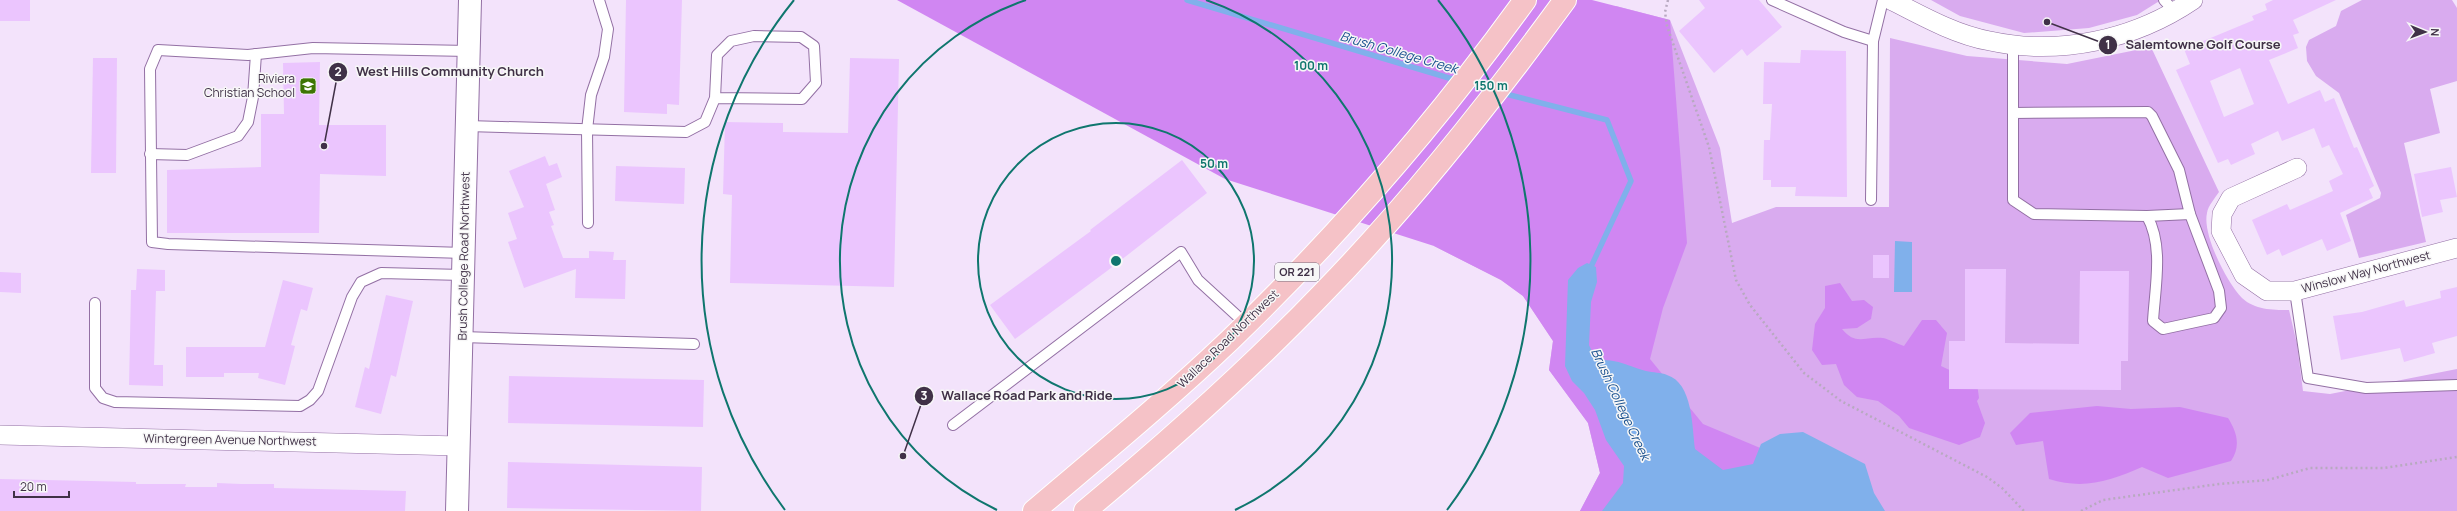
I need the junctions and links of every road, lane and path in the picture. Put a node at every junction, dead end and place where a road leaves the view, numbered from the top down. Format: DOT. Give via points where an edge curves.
graph roads {
  1 [pos="470,0"];
  2 [pos="599,0"];
  3 [pos="1525,0"];
  4 [pos="1565,0"];
  5 [pos="1668,0"];
  6 [pos="1772,0"];
  7 [pos="1883,0"];
  8 [pos="1892,0"];
  9 [pos="2193,0"];
  10 [pos="2170,6"];
  11 [pos="1873,41"];
  12 [pos="2013,45"];
  13 [pos="469,51"];
  14 [pos="256,54"];
  15 [pos="715,98"];
  16 [pos="2013,113"];
  17 [pos="467,126"];
  18 [pos="588,130"];
  19 [pos="150,154"];
  20 [pos="2297,168"];
  21 [pos="1870,200"];
  22 [pos="2190,214"];
  23 [pos="2147,216"];
  24 [pos="588,223"];
  25 [pos="2457,248"];
  26 [pos="464,253"];
  27 [pos="463,276"];
  28 [pos="2295,291"];
  29 [pos="95,303"];
  30 [pos="1246,324"];
  31 [pos="462,337"];
  32 [pos="694,344"];
  33 [pos="2457,384"];
  34 [pos="953,425"];
  35 [pos="0,435"];
  36 [pos="459,446"];
  37 [pos="2457,457"];
  38 [pos="457,511"];
  39 [pos="1034,511"];
  40 [pos="1085,511"];
  41 [pos="2024,511"];
  42 [pos="2081,511"];
  1 -- 13 [label="street, Brush College Road Northwest"];
  2 -- 18 [label="lane" via="608,29 604,57 591,95"];
  3 -- 30 [label="main road, Wallace Road Northwest / OR 221" via="1495,42 1408,150 1317,252"];
  4 -- 40 [label="main road, OR 221" via="1476,119 1381,231 1327,289 1174,434"];
  5 -- 41 [label="path" via="1665,12 1667,26 1709,147 1736,280 1750,305 1804,372 1841,401 1987,477 2002,488"];
  6 -- 11 [label="lane" via="1844,32"];
  7 -- 11 [label="lane"];
  8 -- 12 [label="street" via="1950,28 1988,41"];
  9 -- 10 [label="street"];
  10 -- 12 [label="street" via="2127,33 2075,45"];
  11 -- 21 [label="lane"];
  12 -- 16 [label="lane"];
  13 -- 14 [label="lane" via="313,48"];
  13 -- 17 [label="street, Brush College Road Northwest"];
  14 -- 19 [label="lane" via="253,97 248,122 238,136 187,155"];
  14 -- 19 [label="lane" via="158,50 150,69"];
  15 -- 15 [label="lane" via="717,55 730,41 754,36 801,37 814,46 816,83 802,99"];
  15 -- 18 [label="lane" via="705,122 686,132"];
  16 -- 22 [label="lane" via="2148,112 2179,170"];
  16 -- 23 [label="lane" via="2013,200 2034,214"];
  17 -- 18 [label="lane"];
  17 -- 26 [label="street, Brush College Road Northwest"];
  18 -- 24 [label="lane"];
  19 -- 26 [label="lane" via="152,242"];
  20 -- 28 [label="street, Winslow Way Northwest" via="2231,198 2222,214 2221,231 2244,274 2267,291"];
  22 -- 23 [label="lane"];
  22 -- 23 [label="lane" via="2219,291 2221,308 2214,318 2163,329 2153,321 2157,243 2154,228"];
  25 -- 28 [label="street, Winslow Way Northwest"];
  26 -- 27 [label="street, Brush College Road Northwest"];
  27 -- 29 [label="lane" via="381,273 361,282 352,297 318,391 300,406 115,402 103,398 95,388"];
  27 -- 31 [label="street, Brush College Road Northwest"];
  28 -- 33 [label="lane" via="2308,378 2366,388"];
  30 -- 34 [label="lane" via="1198,280 1181,252"];
  30 -- 39 [label="main road, Wallace Road Northwest / OR 221" via="1123,436"];
  31 -- 32 [label="lane"];
  31 -- 36 [label="street, Brush College Road Northwest"];
  35 -- 36 [label="street, Wintergreen Avenue Northwest"];
  36 -- 38 [label="street, Brush College Road Northwest"];
  37 -- 42 [label="path" via="2384,468 2310,468 2268,480 2103,500"];
}
